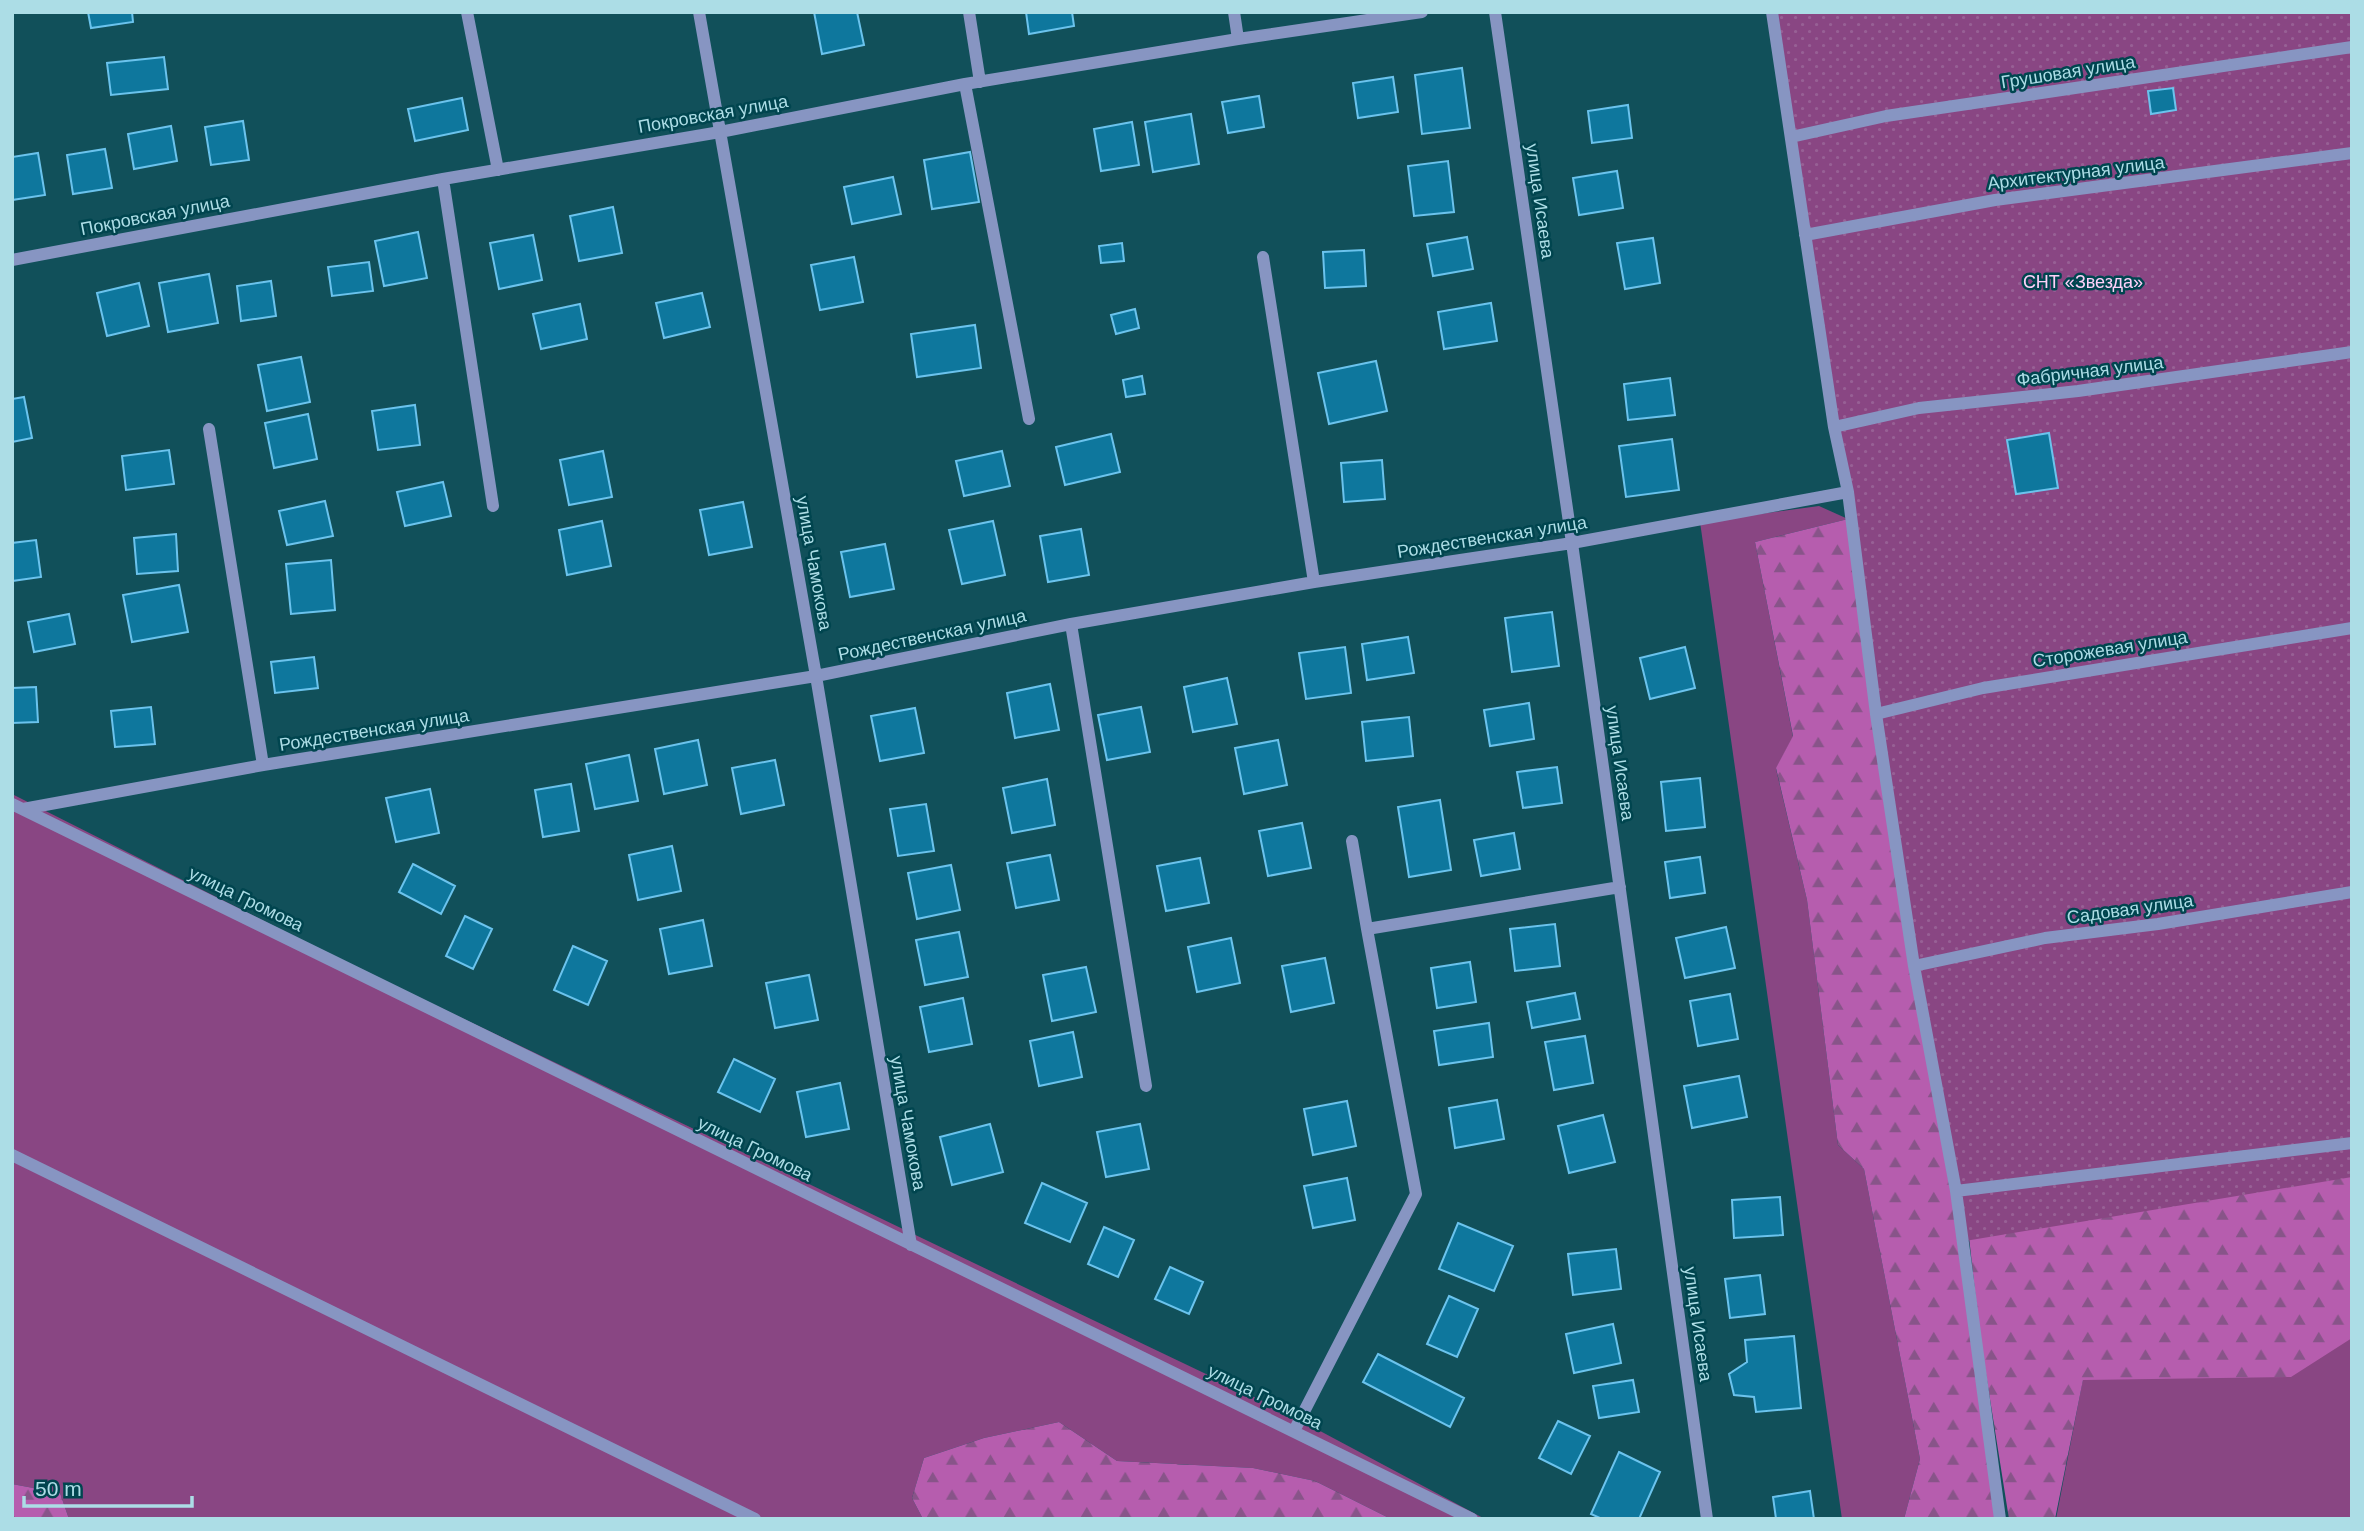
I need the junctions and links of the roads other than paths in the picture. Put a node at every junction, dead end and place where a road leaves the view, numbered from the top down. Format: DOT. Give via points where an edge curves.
graph roads {
  1 [pos="467,12"];
  2 [pos="699,12"];
  3 [pos="969,12"];
  4 [pos="1234,12"];
  5 [pos="1422,12"];
  6 [pos="1495,12"];
  7 [pos="1772,12"];
  8 [pos="1238,39"];
  9 [pos="2352,47"];
  10 [pos="980,82"];
  11 [pos="965,84"];
  12 [pos="720,132"];
  13 [pos="1791,137"];
  14 [pos="2352,153"];
  15 [pos="498,170"];
  16 [pos="443,179"];
  17 [pos="1805,235"];
  18 [pos="1263,257"];
  19 [pos="12,260"];
  20 [pos="2352,352"];
  21 [pos="1029,419"];
  22 [pos="1834,427"];
  23 [pos="209,429"];
  24 [pos="1848,492"];
  25 [pos="493,506"];
  26 [pos="1572,543"];
  27 [pos="1314,582"];
  28 [pos="1071,624"];
  29 [pos="2352,628"];
  30 [pos="816,676"];
  31 [pos="1876,714"];
  32 [pos="263,765"];
  33 [pos="18,807"];
  34 [pos="1352,841"];
  35 [pos="1620,887"];
  36 [pos="2352,892"];
  37 [pos="1367,929"];
  38 [pos="1914,965"];
  39 [pos="1146,1086"];
  40 [pos="2352,1143"];
  41 [pos="12,1155"];
  42 [pos="1956,1191"];
  43 [pos="911,1245"];
  44 [pos="1294,1431"];
  45 [pos="755,1519"];
  46 [pos="1472,1519"];
  47 [pos="1707,1519"];
  48 [pos="2000,1519"];
  1 -- 15 [label="street"];
  2 -- 12 [label="street, улица Чамокова"];
  3 -- 10 [label="street"];
  4 -- 8 [label="street"];
  5 -- 8 [label="street, Покровская улица"];
  6 -- 26 [label="street, улица Исаева"];
  7 -- 13 [label="street"];
  8 -- 10 [label="street, Покровская улица"];
  9 -- 13 [label="street, Грушовая улица" via="1886,116"];
  10 -- 11 [label="street, Покровская улица"];
  11 -- 12 [label="street, Покровская улица"];
  11 -- 21 [label="street"];
  12 -- 15 [label="street, Покровская улица"];
  12 -- 30 [label="street, улица Чамокова"];
  13 -- 17 [label="street"];
  14 -- 17 [label="street, Архитектурная улица" via="1995,200"];
  15 -- 16 [label="street, Покровская улица"];
  16 -- 19 [label="street, Покровская улица"];
  16 -- 25 [label="street"];
  17 -- 22 [label="street"];
  18 -- 27 [label="street"];
  20 -- 22 [label="street, Фабричная улица" via="2078,391 1919,408"];
  22 -- 24 [label="street"];
  23 -- 32 [label="street"];
  24 -- 26 [label="street, Рождественская улица"];
  24 -- 31 [label="street"];
  26 -- 27 [label="street, Рождественская улица"];
  26 -- 35 [label="street, улица Исаева"];
  27 -- 28 [label="street, Рождественская улица"];
  28 -- 30 [label="street, Рождественская улица"];
  28 -- 39 [label="street"];
  29 -- 31 [label="street, Сторожевая улица" via="1983,688"];
  30 -- 32 [label="street, Рождественская улица"];
  30 -- 43 [label="street, улица Чамокова"];
  31 -- 38 [label="street"];
  32 -- 33 [label="street, Рождественская улица"];
  33 -- 43 [label="street, улица Громова"];
  34 -- 37 [label="street"];
  35 -- 37 [label="street"];
  35 -- 47 [label="street, улица Исаева"];
  36 -- 38 [label="street, Садовая улица" via="2045,938"];
  37 -- 44 [label="street" via="1416,1194"];
  38 -- 42 [label="street"];
  40 -- 42 [label="street"];
  41 -- 45 [label="street"];
  42 -- 48 [label="street"];
  43 -- 44 [label="street, улица Громова"];
  44 -- 46 [label="street, улица Громова"];
}
